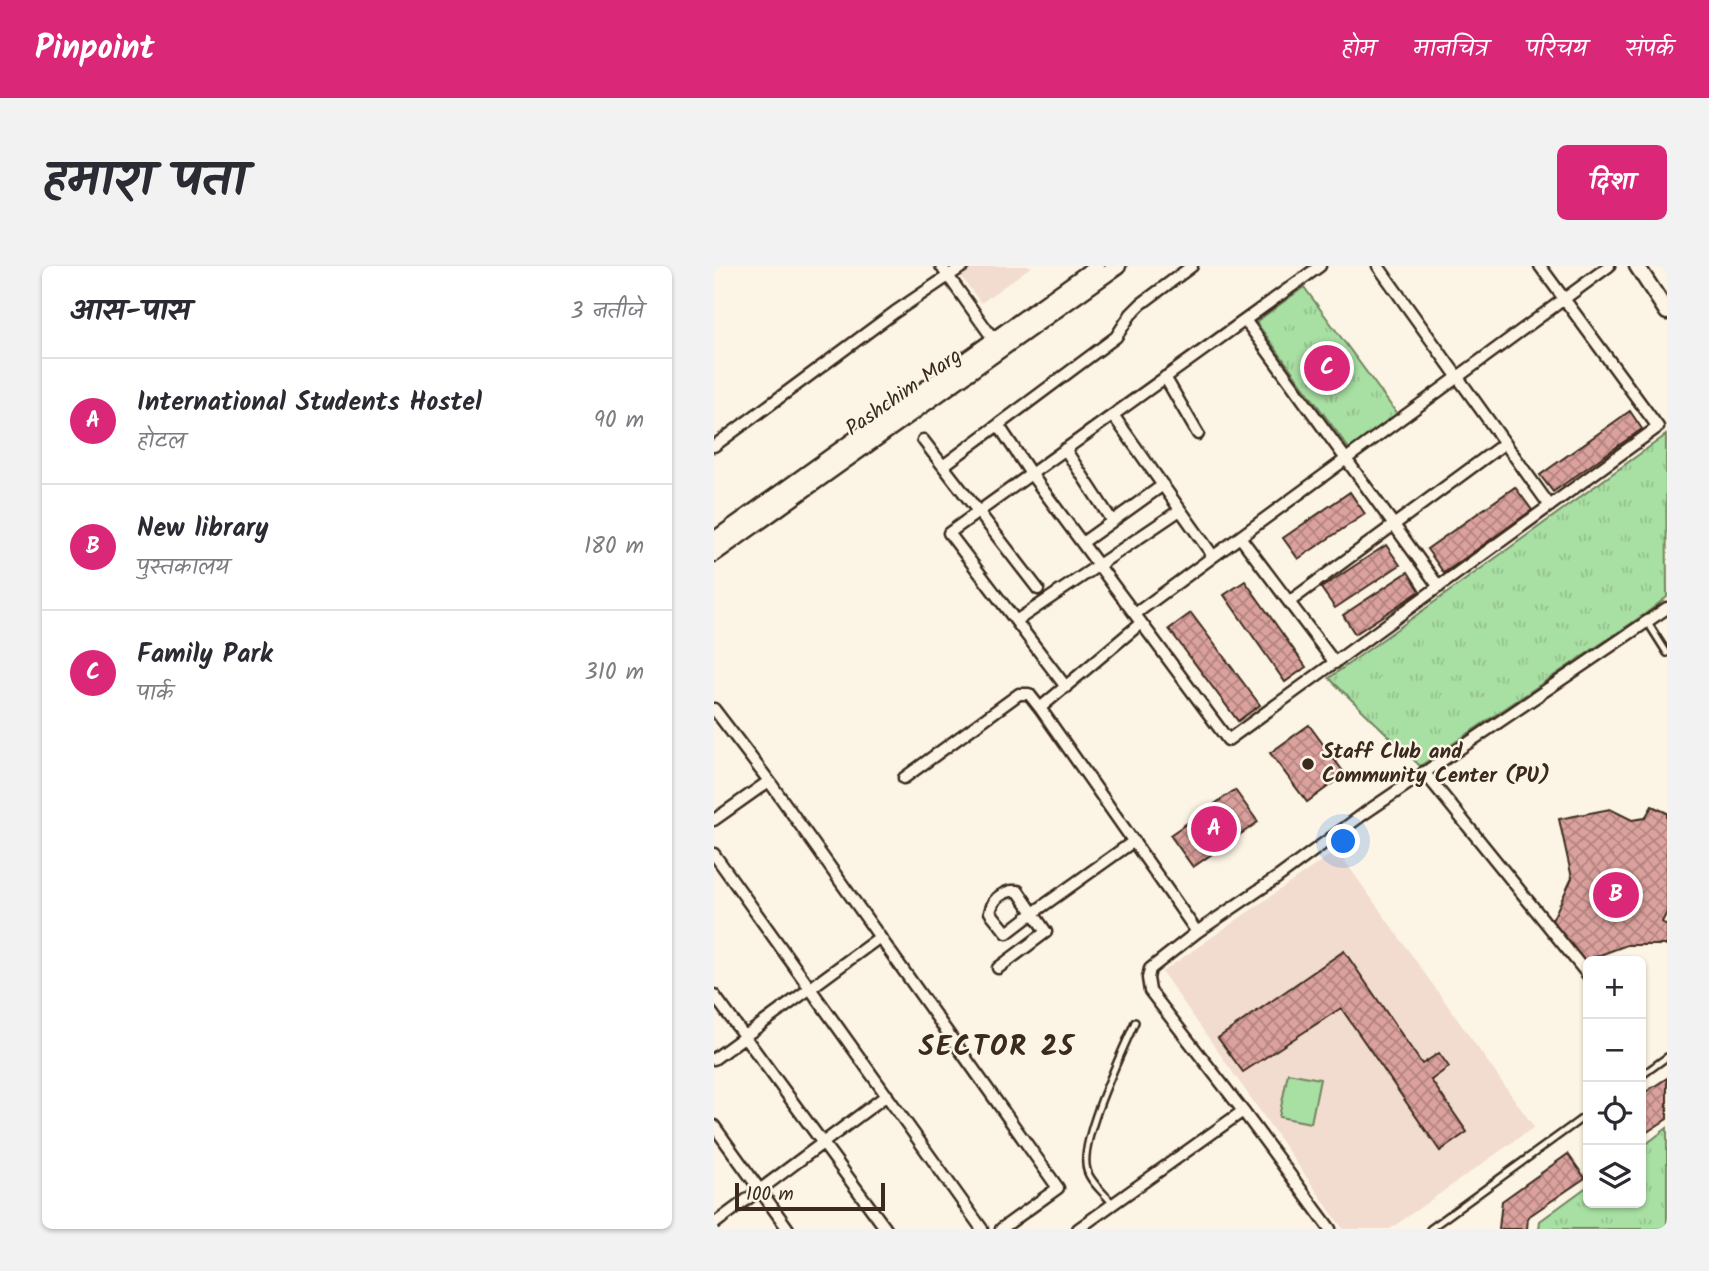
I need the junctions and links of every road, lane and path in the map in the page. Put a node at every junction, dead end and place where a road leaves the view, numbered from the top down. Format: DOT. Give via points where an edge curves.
graph roads {
  1 [pos="941,266"];
  2 [pos="963,266"];
  3 [pos="1097,266"];
  4 [pos="1118,266"];
  5 [pos="1192,266"];
  6 [pos="1320,266"];
  7 [pos="1378,266"];
  8 [pos="1539,266"];
  9 [pos="1609,266"];
  10 [pos="1637,266"];
  11 [pos="1647,266"];
  12 [pos="949,276"];
  13 [pos="1667,297"];
  14 [pos="1564,299"];
  15 [pos="1667,312"];
  16 [pos="1245,320"];
  17 [pos="994,340"];
  18 [pos="1165,377"];
  19 [pos="1458,377"];
  20 [pos="1113,415"];
  21 [pos="999,426"];
  22 [pos="1198,434"];
  23 [pos="923,440"];
  24 [pos="1505,443"];
  25 [pos="714,446"];
  26 [pos="1065,449"];
  27 [pos="1346,459"];
  28 [pos="943,466"];
  29 [pos="1031,474"];
  30 [pos="1163,485"];
  31 [pos="1550,506"];
  32 [pos="1180,510"];
  33 [pos="978,512"];
  34 [pos="1112,521"];
  35 [pos="1393,524"];
  36 [pos="1240,537"];
  37 [pos="714,540"];
  38 [pos="1082,543"];
  39 [pos="714,554"];
  40 [pos="1213,556"];
  41 [pos="1099,566"];
  42 [pos="1439,587"];
  43 [pos="1038,589"];
  44 [pos="1289,602"];
  45 [pos="1667,608"];
  46 [pos="1135,614"];
  47 [pos="1016,621"];
  48 [pos="1142,623"];
  49 [pos="1648,623"];
  50 [pos="1667,653"];
  51 [pos="1335,663"];
  52 [pos="1066,687"];
  53 [pos="1040,708"];
  54 [pos="714,709"];
  55 [pos="1424,772"];
  56 [pos="904,778"];
  57 [pos="769,781"];
  58 [pos="714,820"];
  59 [pos="1133,841"];
  60 [pos="714,854"];
  61 [pos="1033,914"];
  62 [pos="1197,932"];
  63 [pos="880,937"];
  64 [pos="998,968"];
  65 [pos="1583,969"];
  66 [pos="811,988"];
  67 [pos="714,995"];
  68 [pos="1135,1023"];
  69 [pos="746,1037"];
  70 [pos="1667,1057"];
  71 [pos="714,1059"];
  72 [pos="1646,1072"];
  73 [pos="887,1095"];
  74 [pos="1243,1111"];
  75 [pos="1583,1118"];
  76 [pos="714,1126"];
  77 [pos="823,1142"];
  78 [pos="759,1190"];
  79 [pos="1113,1204"];
  80 [pos="714,1224"];
  81 [pos="788,1229"];
  82 [pos="886,1229"];
  83 [pos="982,1229"];
  84 [pos="1000,1229"];
  85 [pos="1078,1229"];
  86 [pos="1330,1229"];
  87 [pos="1430,1229"];
  1 -- 12 [label="street"];
  2 -- 12 [label="street"];
  3 -- 17 [label="main road"];
  4 -- 39 [label="main road, Pashchim Marg"];
  5 -- 21 [label="street" via="1141,303 1116,337"];
  6 -- 16 [label="street"];
  7 -- 19 [label="street"];
  8 -- 14 [label="street"];
  9 -- 14 [label="street"];
  10 -- 15 [label="main road"];
  11 -- 13 [label="main road"];
  12 -- 17 [label="street"];
  12 -- 25 [label="street"];
  14 -- 19 [label="street"];
  14 -- 31 [label="street" via="1658,427"];
  16 -- 18 [label="street"];
  16 -- 27 [label="street"];
  17 -- 37 [label="main road"];
  18 -- 20 [label="street"];
  18 -- 22 [label="street"];
  19 -- 24 [label="street"];
  19 -- 27 [label="street"];
  20 -- 26 [label="street"];
  20 -- 30 [label="street"];
  21 -- 28 [label="street"];
  21 -- 29 [label="street"];
  23 -- 28 [label="street"];
  24 -- 31 [label="street"];
  24 -- 35 [label="street"];
  26 -- 29 [label="street"];
  26 -- 34 [label="street"];
  27 -- 35 [label="street"];
  27 -- 36 [label="street"];
  28 -- 33 [label="street"];
  29 -- 33 [label="street"];
  29 -- 38 [label="street"];
  30 -- 32 [label="street"];
  30 -- 34 [label="street"];
  31 -- 42 [label="street"];
  32 -- 40 [label="street"];
  32 -- 41 [label="street"];
  33 -- 43 [label="street"];
  33 -- 47 [label="street" via="949,533"];
  34 -- 38 [label="street"];
  35 -- 42 [label="street"];
  35 -- 44 [label="street"];
  36 -- 40 [label="street"];
  36 -- 44 [label="street"];
  38 -- 41 [label="street"];
  40 -- 46 [label="street"];
  41 -- 46 [label="street"];
  41 -- 47 [label="street"];
  42 -- 51 [label="street"];
  44 -- 51 [label="street"];
  45 -- 49 [label="street"];
  46 -- 48 [label="street"];
  47 -- 52 [label="street"];
  48 -- 51 [label="street" via="1228,740"];
  48 -- 52 [label="street"];
  49 -- 50 [label="lane"];
  49 -- 55 [label="street"];
  52 -- 53 [label="street"];
  53 -- 56 [label="street" via="1029,694 1018,694"];
  53 -- 59 [label="street"];
  54 -- 57 [label="street"];
  55 -- 62 [label="street"];
  55 -- 65 [label="street"];
  57 -- 58 [label="street"];
  57 -- 63 [label="street"];
  59 -- 61 [label="street"];
  59 -- 62 [label="street"];
  60 -- 66 [label="street"];
  61 -- 61 [label="street" via="1007,933 990,912 1002,894 1018,891"];
  61 -- 64 [label="street" via="1046,932"];
  62 -- 74 [label="street" via="1150,969 1150,991"];
  63 -- 66 [label="street"];
  63 -- 84 [label="street" via="1058,1188"];
  66 -- 69 [label="street"];
  66 -- 73 [label="street"];
  67 -- 69 [label="street"];
  68 -- 79 [label="lane" via="1094,1120 1085,1158 1087,1172"];
  69 -- 71 [label="street"];
  69 -- 77 [label="street"];
  70 -- 72 [label="lane"];
  73 -- 77 [label="street"];
  73 -- 83 [label="street"];
  74 -- 79 [label="street"];
  74 -- 86 [label="street"];
  75 -- 87 [label="lane"];
  76 -- 78 [label="street"];
  77 -- 78 [label="street"];
  77 -- 82 [label="street"];
  78 -- 80 [label="street"];
  78 -- 81 [label="street"];
  79 -- 85 [label="street"];
}
